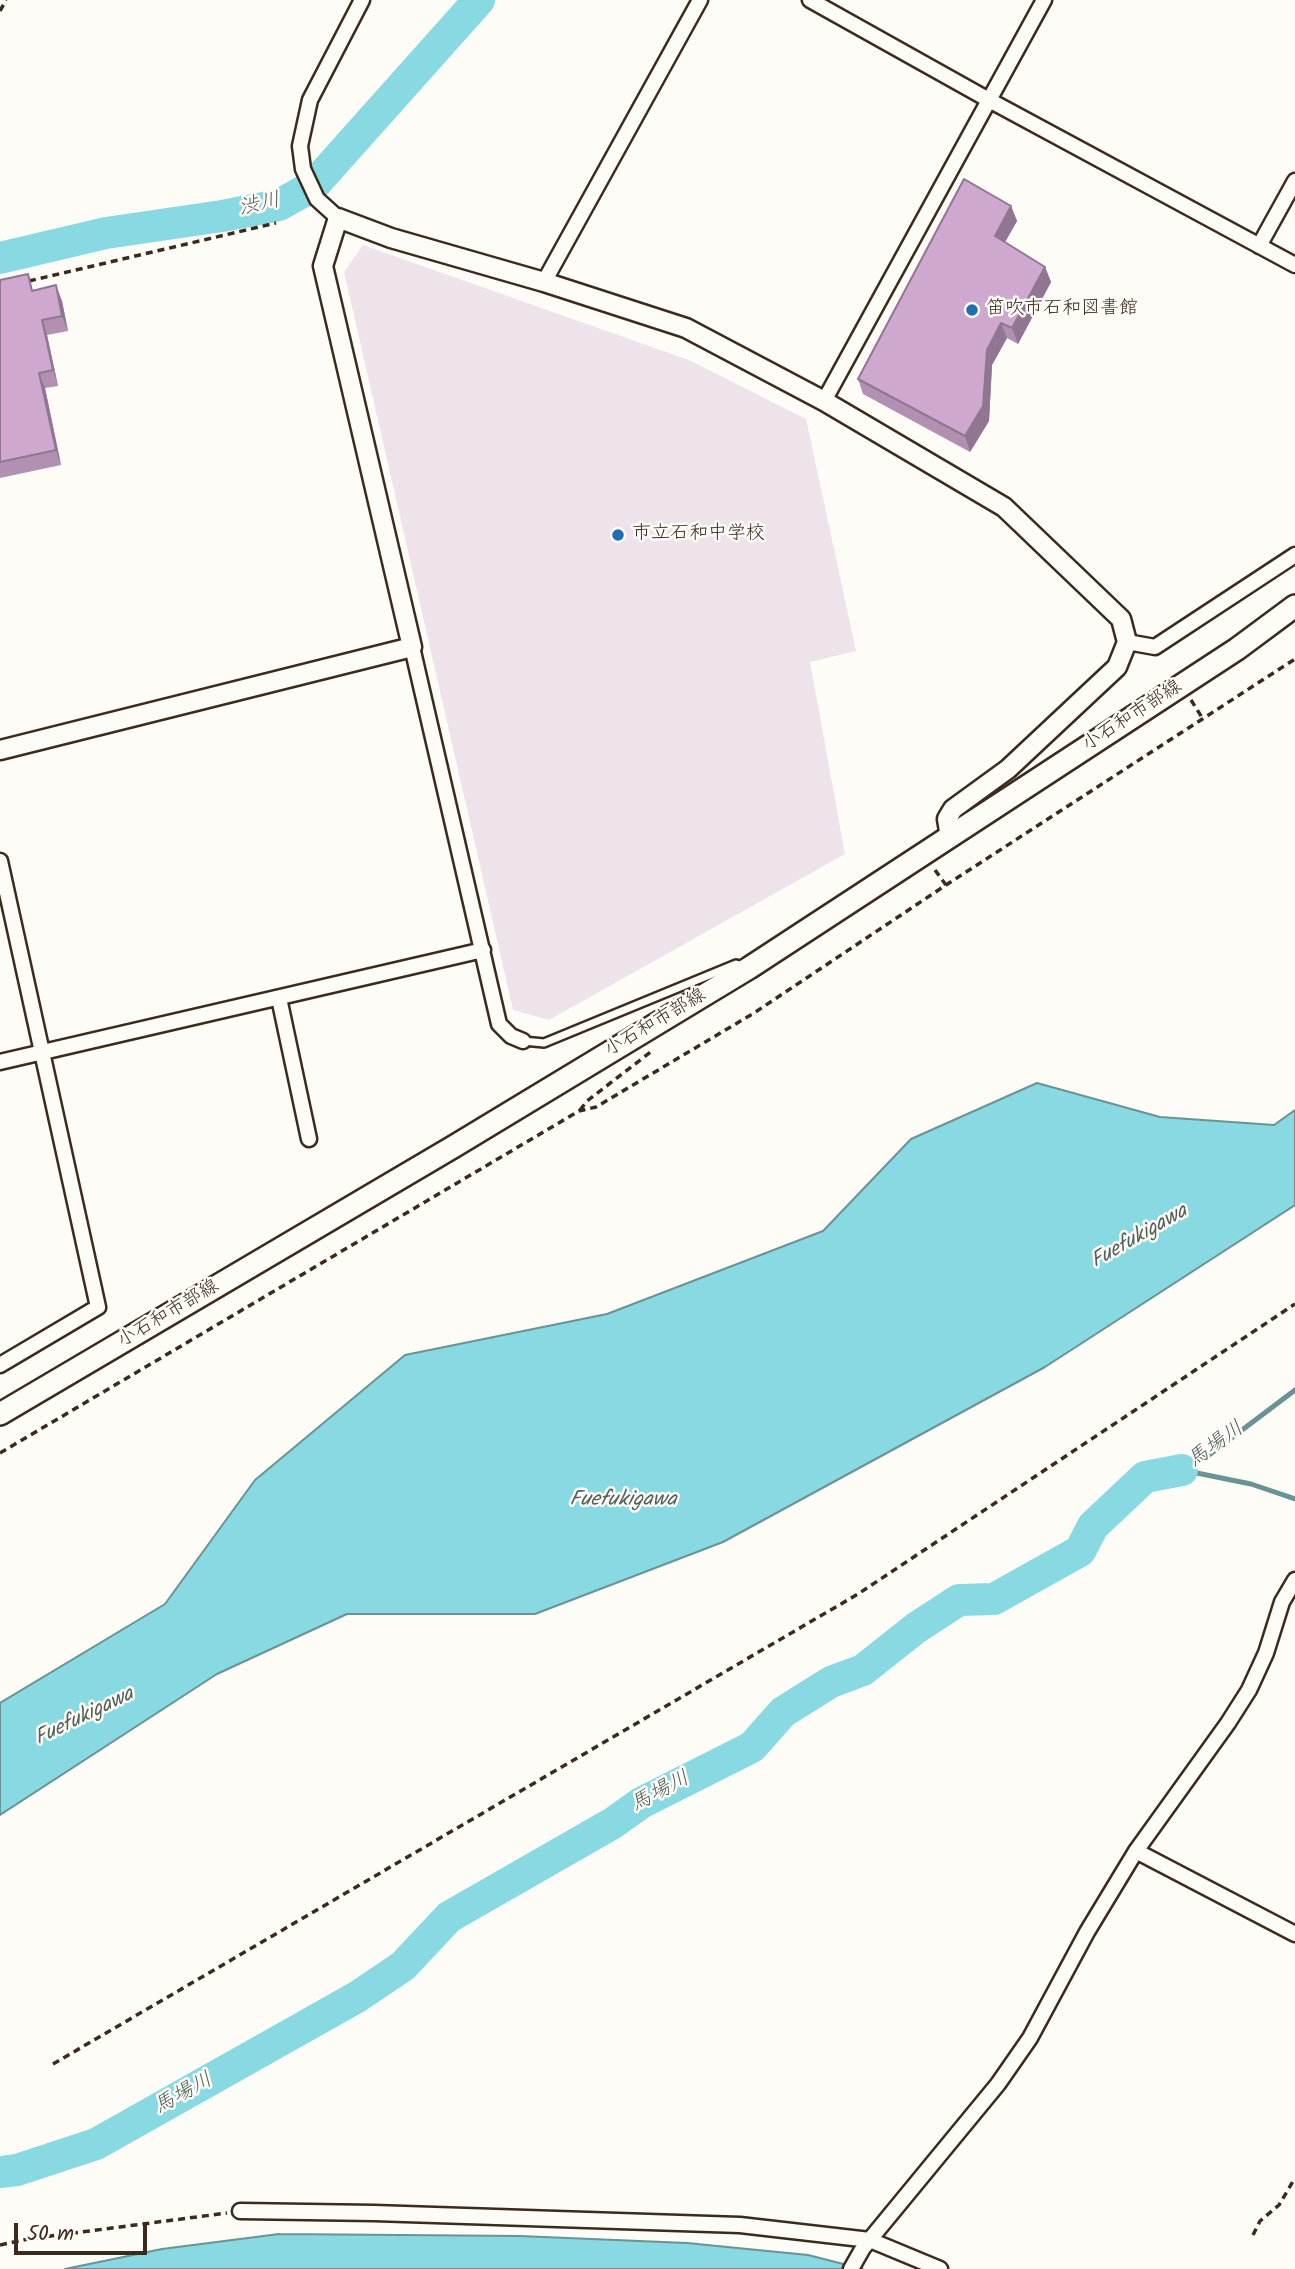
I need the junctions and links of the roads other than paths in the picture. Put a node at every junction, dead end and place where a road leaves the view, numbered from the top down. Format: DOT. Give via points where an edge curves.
graph roads {
  1 [pos="362,0"];
  2 [pos="700,0"];
  3 [pos="810,0"];
  4 [pos="1044,0"];
  5 [pos="989,100"];
  6 [pos="1295,181"];
  7 [pos="338,218"];
  8 [pos="1259,246"];
  9 [pos="1295,265"];
  10 [pos="544,282"];
  11 [pos="824,401"];
  12 [pos="1295,555"];
  13 [pos="1295,606"];
  14 [pos="1127,642"];
  15 [pos="412,647"];
  16 [pos="0,750"];
  17 [pos="950,837"];
  18 [pos="0,860"];
  19 [pos="483,950"];
  20 [pos="749,968"];
  21 [pos="279,998"];
  22 [pos="523,1041"];
  23 [pos="43,1053"];
  24 [pos="0,1062"];
  25 [pos="309,1139"];
  26 [pos="0,1365"];
  27 [pos="0,1415"];
  28 [pos="1295,1580"];
  29 [pos="1136,1851"];
  30 [pos="1295,1934"];
  31 [pos="240,2211"];
  32 [pos="867,2244"];
  33 [pos="851,2269"];
  34 [pos="940,2269"];
  1 -- 7 [label="street" via="310,100 300,146 303,169 317,199"];
  2 -- 10 [label="street"];
  3 -- 5 [label="street"];
  4 -- 5 [label="street"];
  5 -- 8 [label="street"];
  5 -- 11 [label="street"];
  6 -- 8 [label="street"];
  7 -- 10 [label="street"];
  7 -- 15 [label="street" via="323,266"];
  8 -- 9 [label="street"];
  10 -- 11 [label="street" via="686,328"];
  11 -- 14 [label="street" via="1004,507 1121,620"];
  12 -- 14 [label="street" via="1156,647"];
  13 -- 17 [label="main road, 小石和市部線"];
  14 -- 17 [label="street" via="1117,667 1009,769 953,809 947,818"];
  15 -- 16 [label="street"];
  15 -- 19 [label="street"];
  17 -- 20 [label="main road, 小石和市部線"];
  18 -- 23 [label="street"];
  19 -- 21 [label="street"];
  19 -- 22 [label="street" via="499,1024"];
  20 -- 22 [label="lane" via="736,964 544,1043"];
  20 -- 27 [label="main road, 小石和市部線"];
  21 -- 23 [label="street"];
  21 -- 25 [label="street"];
  23 -- 24 [label="street"];
  23 -- 26 [label="street" via="98,1307"];
  28 -- 29 [label="street" via="1282,1602 1249,1690"];
  29 -- 30 [label="street"];
  29 -- 32 [label="street" via="1030,2038"];
  31 -- 32 [label="street" via="740,2225"];
  32 -- 33 [label="street"];
  32 -- 34 [label="street"];
}
